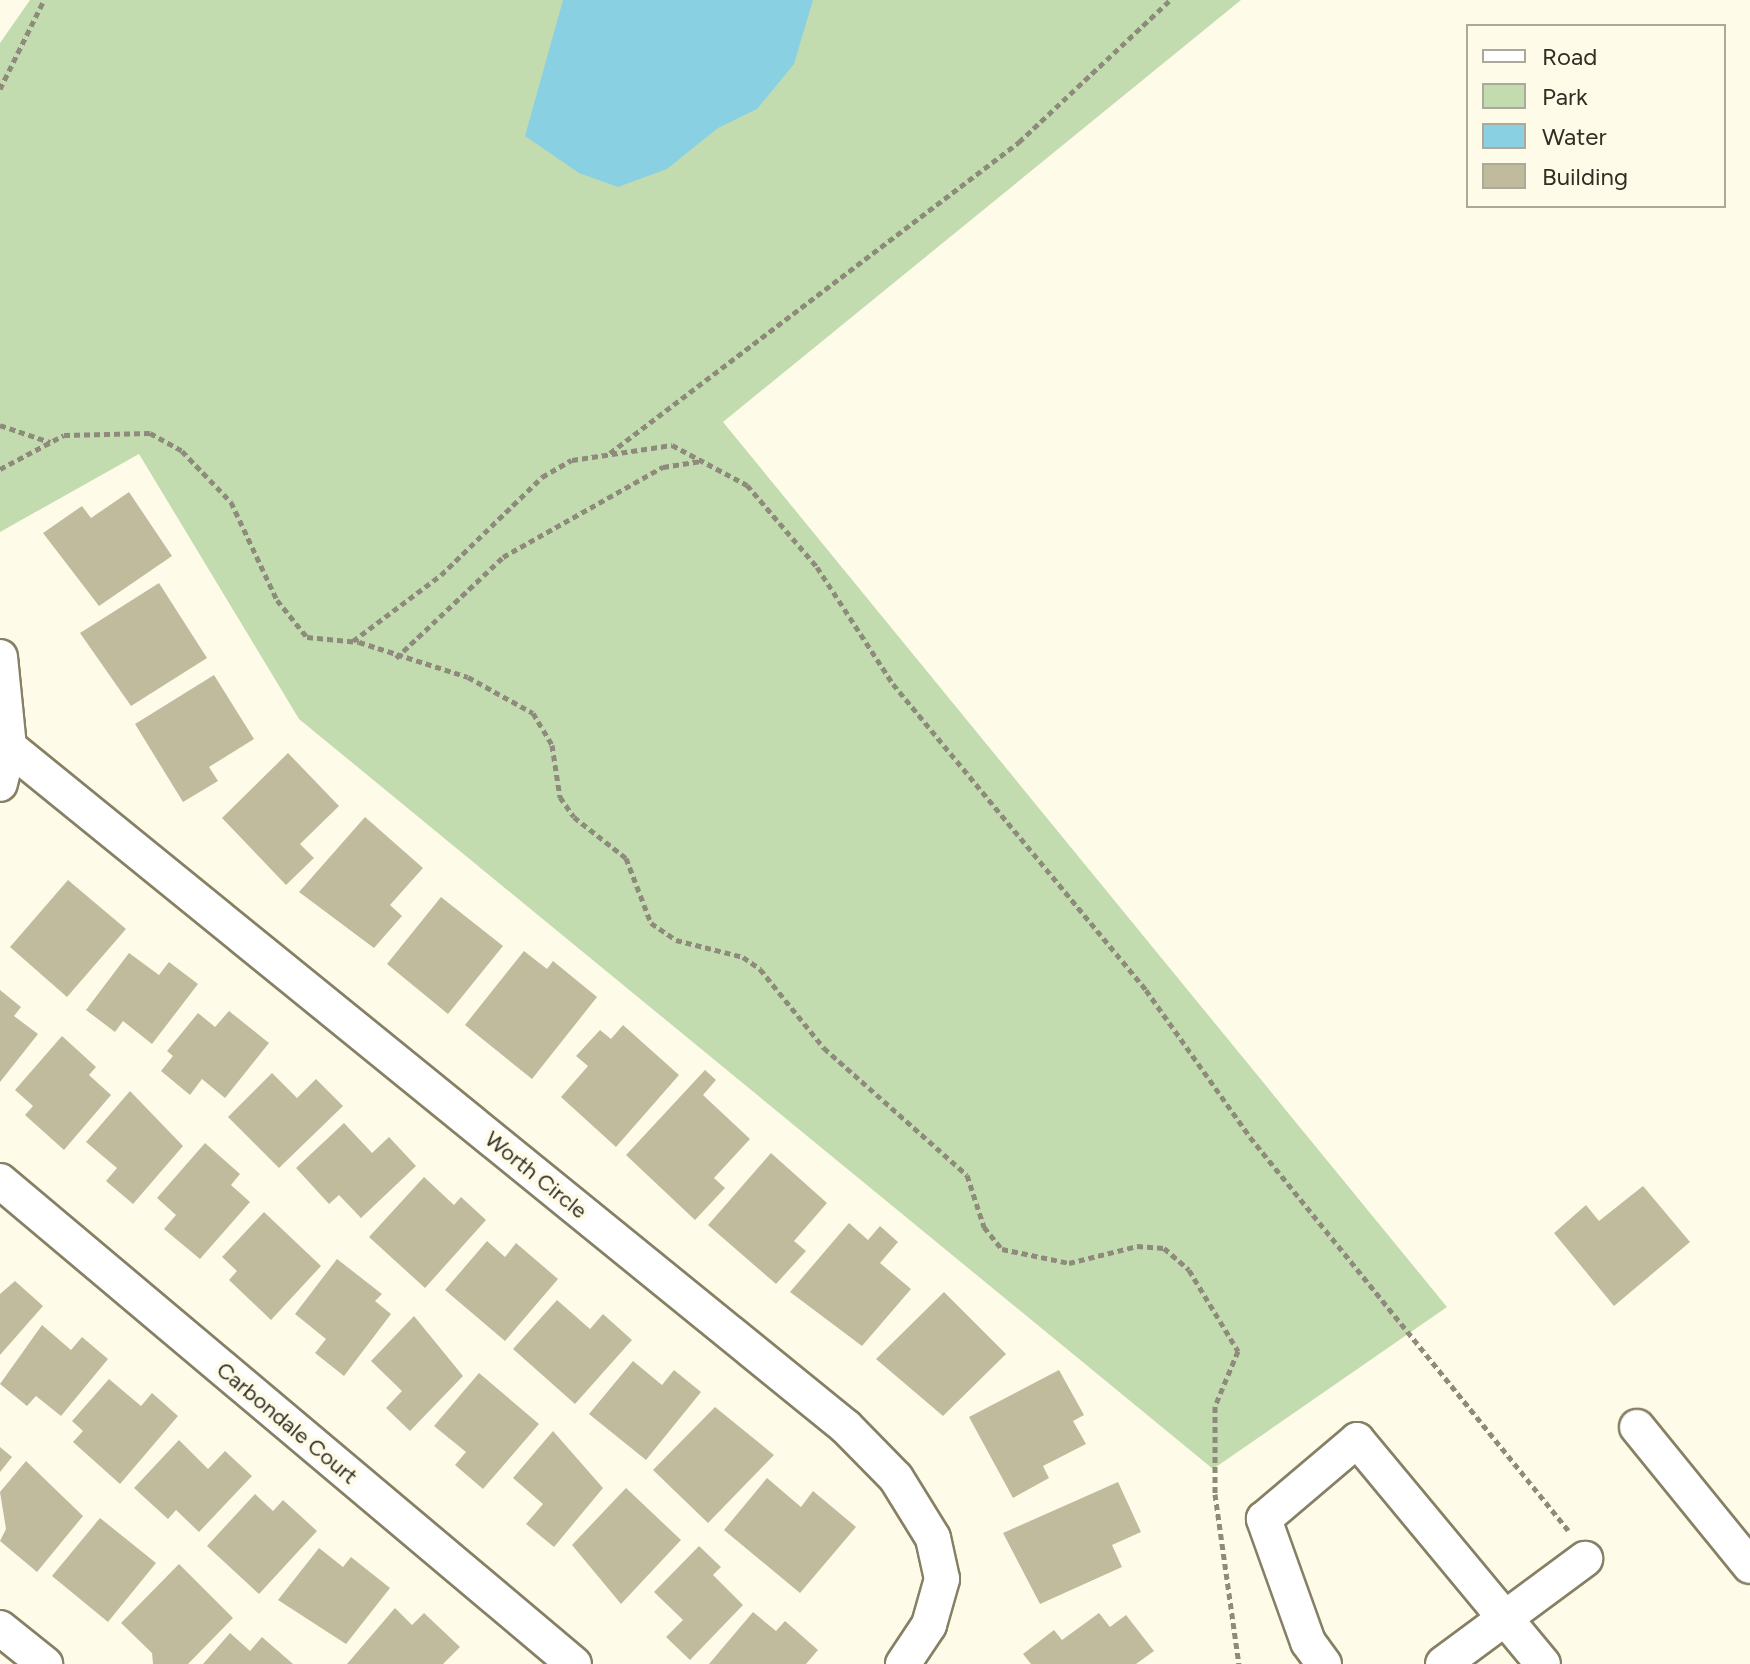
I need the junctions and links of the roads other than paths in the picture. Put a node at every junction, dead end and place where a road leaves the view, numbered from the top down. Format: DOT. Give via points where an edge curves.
graph roads {
  1 [pos="0,657"];
  2 [pos="9,747"];
  3 [pos="0,784"];
  4 [pos="0,1181"];
  5 [pos="1637,1427"];
  6 [pos="1585,1559"];
  7 [pos="1750,1566"];
  8 [pos="1502,1615"];
  9 [pos="0,1628"];
  10 [pos="919,1657"];
  11 [pos="45,1664"];
  12 [pos="574,1664"];
  13 [pos="1324,1664"];
  14 [pos="1443,1664"];
  15 [pos="1543,1664"];
  1 -- 2 [label="street"];
  2 -- 3 [label="street"];
  2 -- 10 [label="street, Worth Circle" via="846,1427 896,1478 933,1538 942,1579"];
  4 -- 12 [label="street, Carbondale Court"];
  5 -- 7 [label="street"];
  6 -- 8 [label="street"];
  8 -- 13 [label="street" via="1357,1440 1264,1519 1308,1642"];
  8 -- 14 [label="street"];
  8 -- 15 [label="street"];
  9 -- 11 [label="street"];
}
